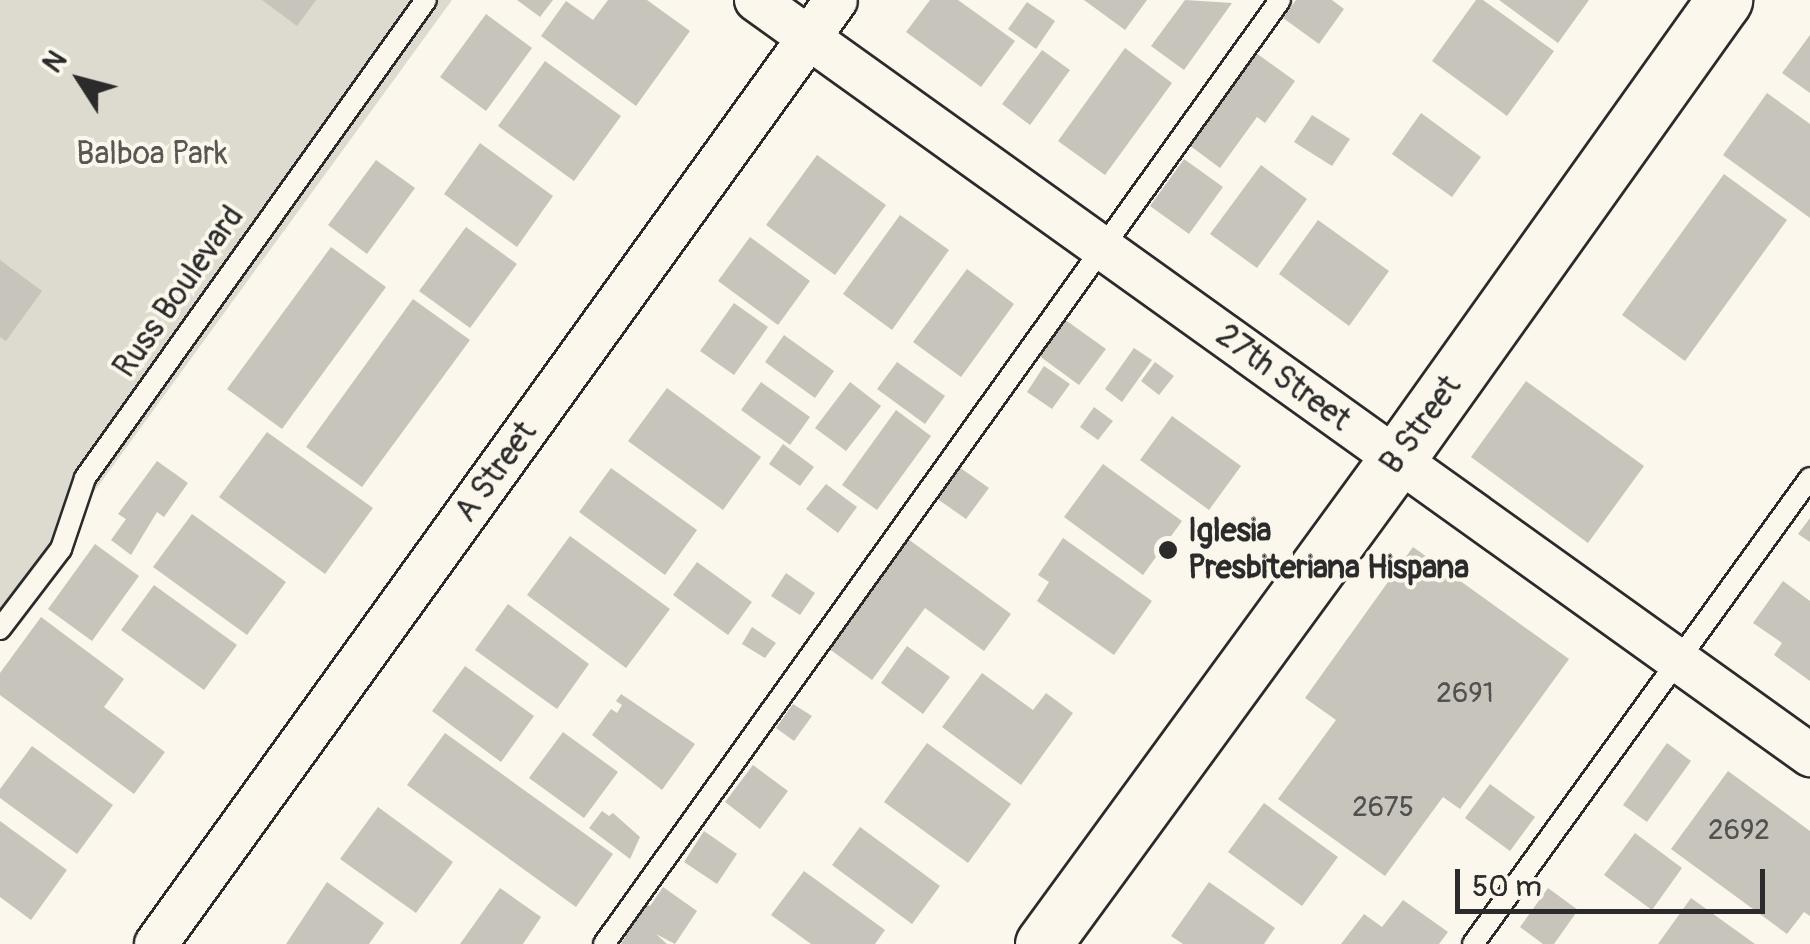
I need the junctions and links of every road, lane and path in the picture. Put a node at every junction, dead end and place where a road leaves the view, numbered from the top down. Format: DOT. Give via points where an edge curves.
graph roads {
  1 [pos="426,0"];
  2 [pos="756,0"];
  3 [pos="836,0"];
  4 [pos="1280,0"];
  5 [pos="1724,0"];
  6 [pos="809,37"];
  7 [pos="1102,248"];
  8 [pos="1397,459"];
  9 [pos="1810,478"];
  10 [pos="0,629"];
  11 [pos="1676,662"];
  12 [pos="1810,754"];
  13 [pos="156,944"];
  14 [pos="604,944"];
  15 [pos="1043,944"];
  16 [pos="1473,944"];
  1 -- 10 [label="lane, Russ Boulevard" via="85,478 61,549"];
  2 -- 6 [label="street, 27th Street"];
  3 -- 6 [label="street, A Street"];
  4 -- 7 [label="lane"];
  5 -- 8 [label="main road, B Street"];
  6 -- 7 [label="street, 27th Street"];
  6 -- 13 [label="street, A Street"];
  7 -- 8 [label="street, 27th Street"];
  7 -- 14 [label="lane"];
  8 -- 11 [label="street, 27th Street"];
  8 -- 15 [label="main road, B Street"];
  9 -- 11 [label="lane"];
  11 -- 12 [label="street, 27th Street"];
  11 -- 16 [label="lane"];
}
